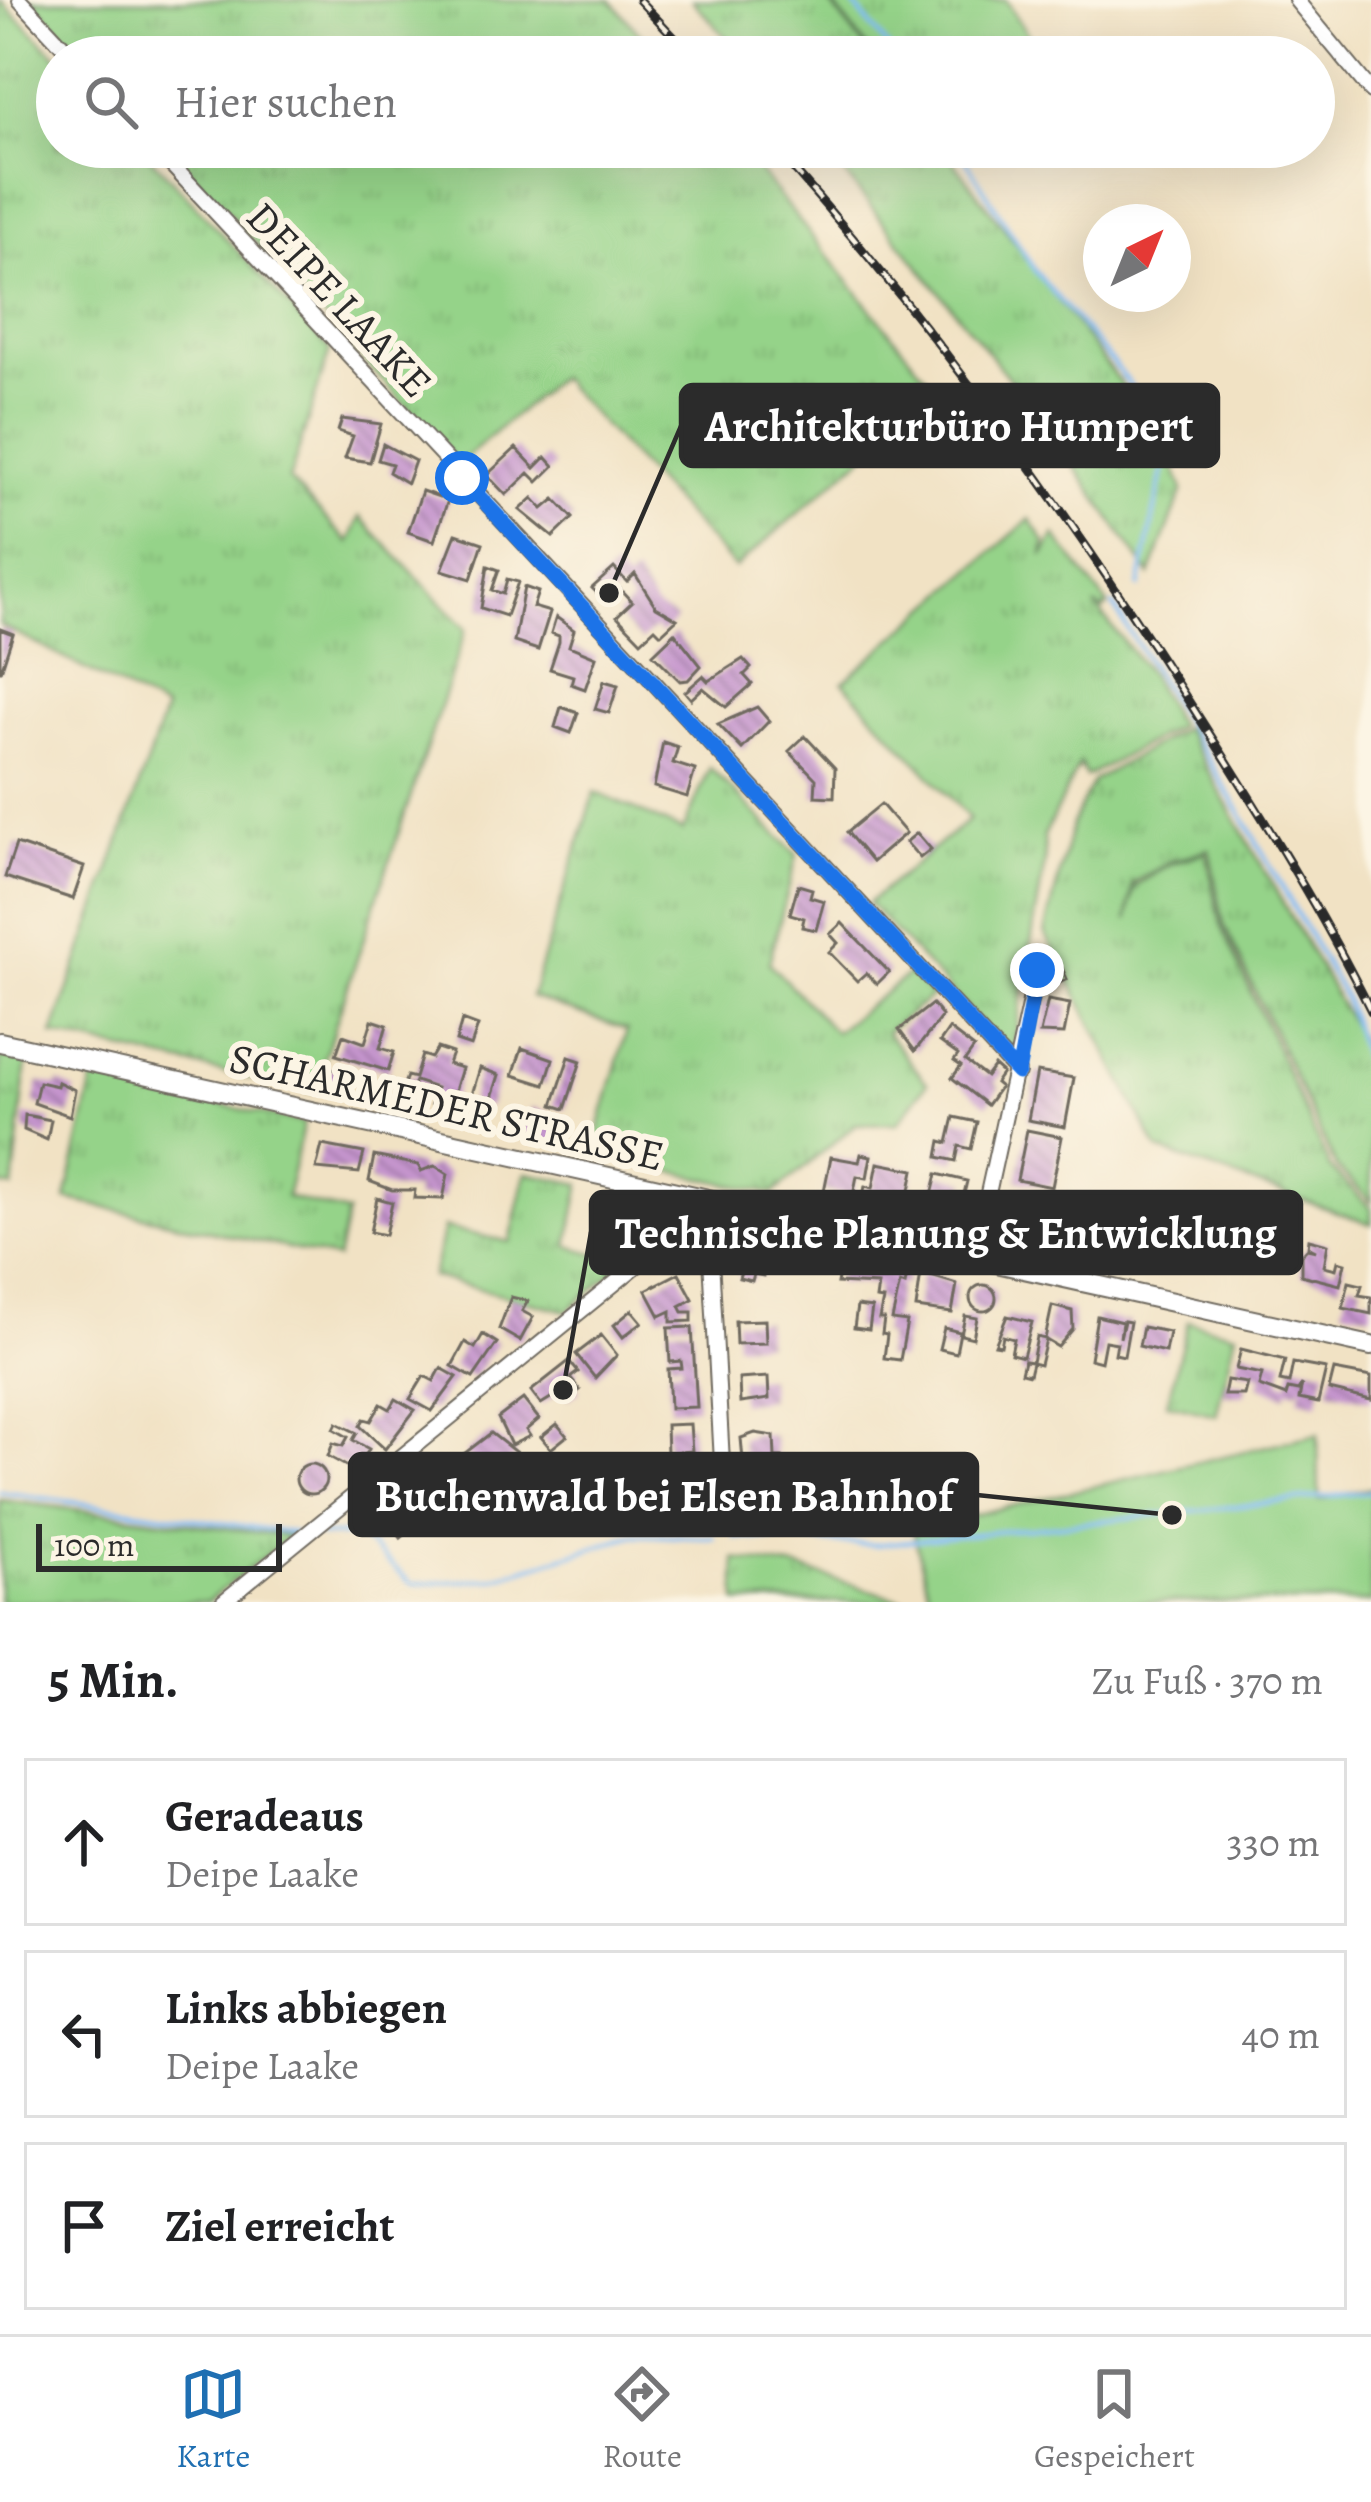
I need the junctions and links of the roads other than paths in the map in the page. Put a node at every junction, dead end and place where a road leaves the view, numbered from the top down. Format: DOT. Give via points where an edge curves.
graph roads {
  1 [pos="20,0"];
  2 [pos="1296,0"];
  3 [pos="53,36"];
  4 [pos="1326,36"];
  5 [pos="1335,47"];
  6 [pos="1371,91"];
  7 [pos="175,168"];
  8 [pos="1037,970"];
  9 [pos="0,1042"];
  10 [pos="1018,1073"];
  11 [pos="707,1202"];
  12 [pos="973,1262"];
  13 [pos="1371,1346"];
  14 [pos="723,1481"];
  15 [pos="224,1602"];
  1 -- 3 [label="street"];
  2 -- 4 [label="street"];
  5 -- 6 [label="street"];
  7 -- 10 [label="street, DEIPE LAAKE"];
  8 -- 10 [label="street"];
  9 -- 11 [label="street, SCHARMEDER STRASSE"];
  10 -- 12 [label="street"];
  11 -- 12 [label="street, SCHARMEDER STRASSE"];
  11 -- 14 [label="street"];
  11 -- 15 [label="street"];
  12 -- 13 [label="street, SCHARMEDER STRASSE"];
}
